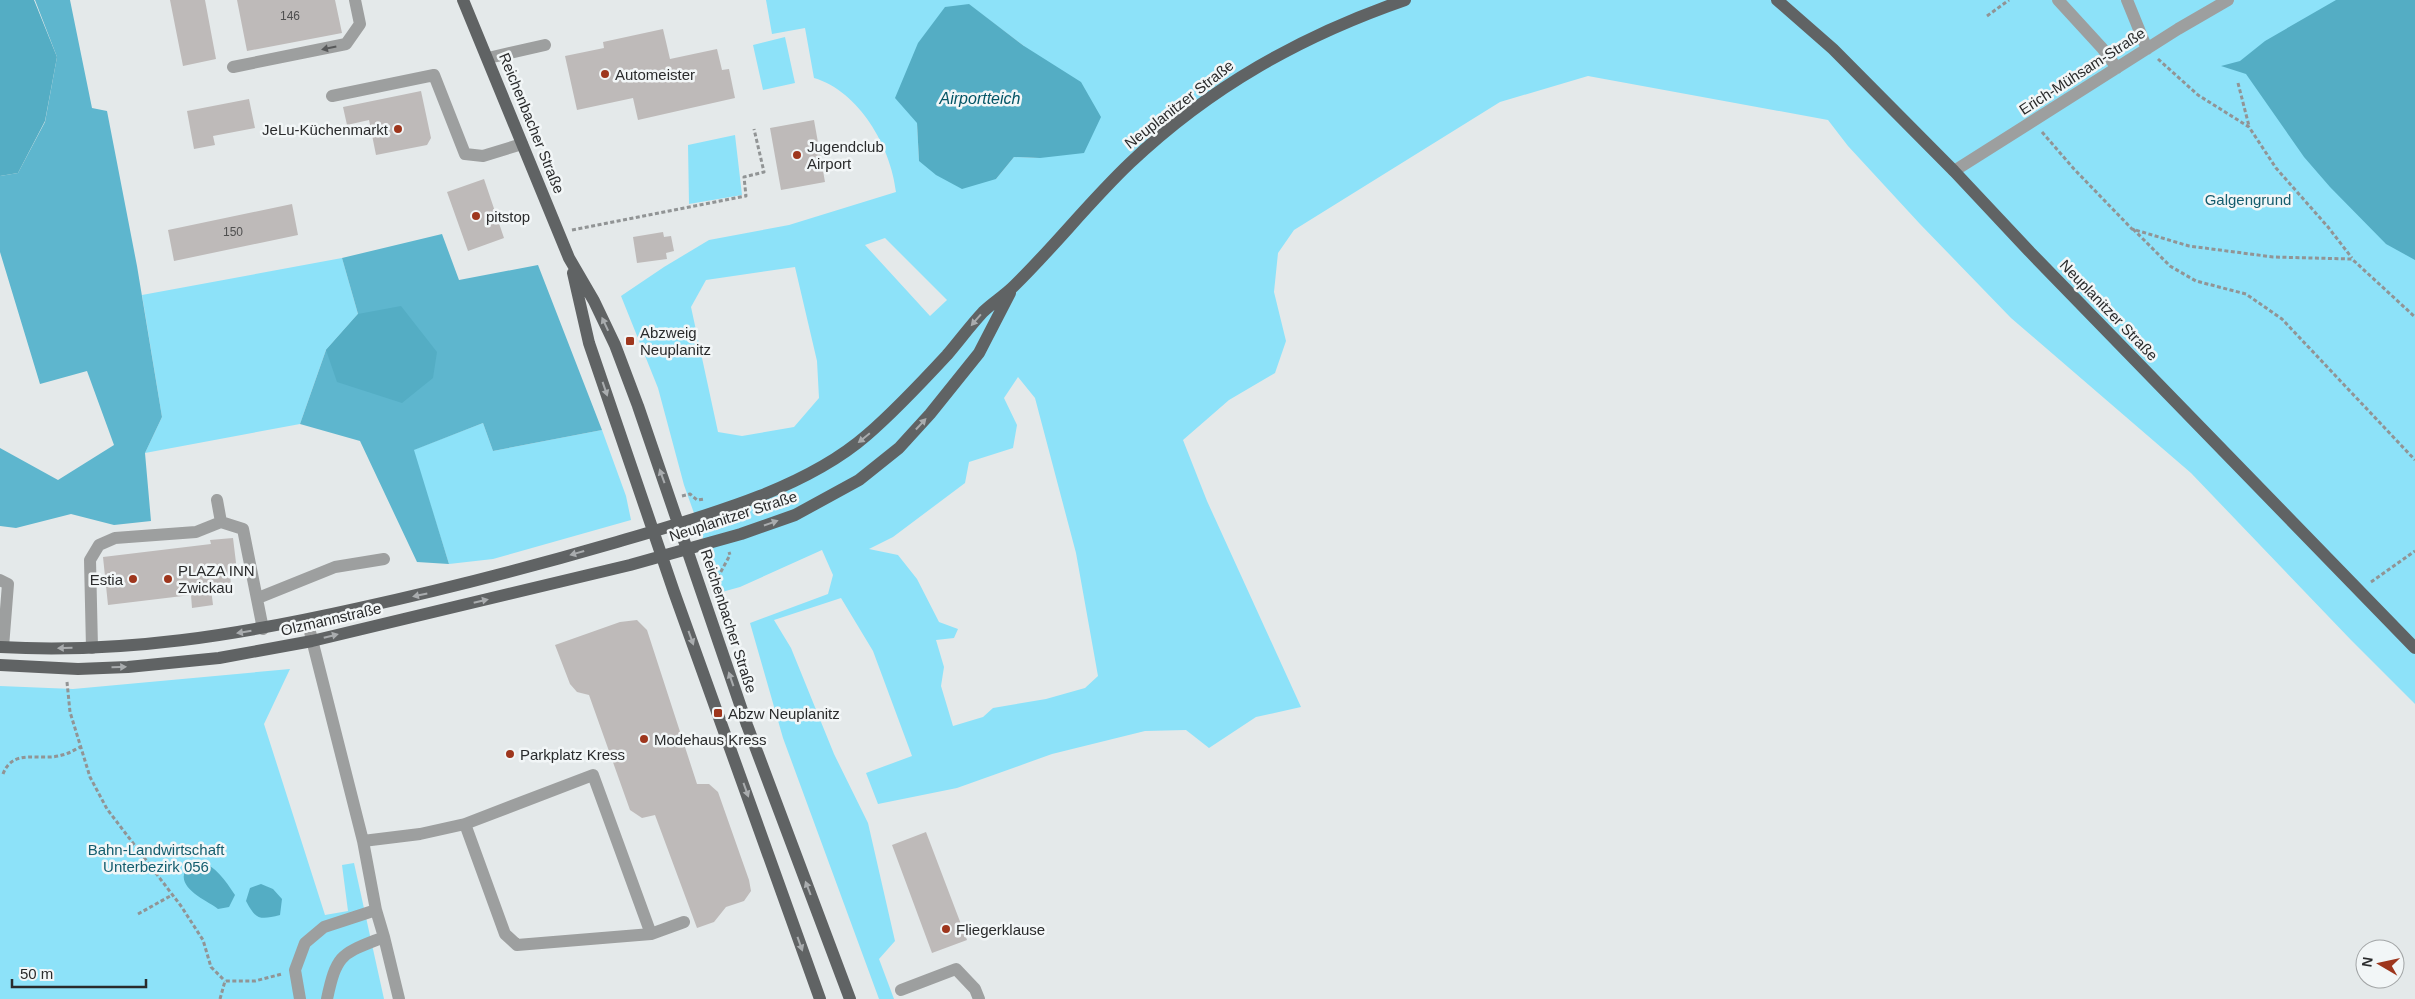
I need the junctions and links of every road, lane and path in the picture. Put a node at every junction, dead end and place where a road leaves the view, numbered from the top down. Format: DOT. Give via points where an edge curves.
graph roads {
  1 [pos="355,0"];
  2 [pos="463,0"];
  3 [pos="1405,0"];
  4 [pos="1777,0"];
  5 [pos="2009,0"];
  6 [pos="2058,0"];
  7 [pos="2127,0"];
  8 [pos="2228,0"];
  9 [pos="1987,16"];
  10 [pos="545,44"];
  11 [pos="2147,49"];
  12 [pos="488,58"];
  13 [pos="233,67"];
  14 [pos="2117,68"];
  15 [pos="2238,83"];
  16 [pos="332,96"];
  17 [pos="2034,122"];
  18 [pos="2249,127"];
  19 [pos="754,129"];
  20 [pos="522,144"];
  21 [pos="1954,171"];
  22 [pos="2132,229"];
  23 [pos="559,232"];
  24 [pos="570,258"];
  25 [pos="2352,259"];
  26 [pos="1012,288"];
  27 [pos="2415,317"];
  28 [pos="2415,460"];
  29 [pos="217,500"];
  30 [pos="221,522"];
  31 [pos="678,522"];
  32 [pos="654,530"];
  33 [pos="688,549"];
  34 [pos="2415,551"];
  35 [pos="730,555"];
  36 [pos="2410,555"];
  37 [pos="662,556"];
  38 [pos="2415,558"];
  39 [pos="384,559"];
  40 [pos="718,577"];
  41 [pos="0,580"];
  42 [pos="2362,595"];
  43 [pos="258,598"];
  44 [pos="307,620"];
  45 [pos="263,629"];
  46 [pos="312,641"];
  47 [pos="2,647"];
  48 [pos="92,648"];
  49 [pos="2415,648"];
  50 [pos="0,665"];
  51 [pos="65,668"];
  52 [pos="80,747"];
  53 [pos="3,774"];
  54 [pos="465,824"];
  55 [pos="363,841"];
  56 [pos="172,894"];
  57 [pos="376,910"];
  58 [pos="138,914"];
  59 [pos="684,922"];
  60 [pos="651,934"];
  61 [pos="384,937"];
  62 [pos="295,970"];
  63 [pos="225,980"];
  64 [pos="901,990"];
  65 [pos="220,999"];
  66 [pos="300,999"];
  67 [pos="328,999"];
  68 [pos="399,999"];
  69 [pos="820,999"];
  70 [pos="850,999"];
  71 [pos="979,999"];
  1 -- 13 [label="street, one-way" via="360,24 346,44"];
  2 -- 12 [label="main road, Reichenbacher Straße"];
  3 -- 26 [label="main road, Neuplanitzer Straße" via="1281,53 1212,94 1132,161"];
  4 -- 21 [label="main road, Neuplanitzer Straße" via="1833,49"];
  5 -- 9 [label="path"];
  6 -- 14 [label="street"];
  7 -- 11 [label="street"];
  8 -- 11 [label="street, Erich-Mühsam-Straße"];
  10 -- 12 [label="street"];
  11 -- 14 [label="street, Erich-Mühsam-Straße"];
  11 -- 18 [label="path" via="2198,95"];
  12 -- 20 [label="main road, Reichenbacher Straße"];
  14 -- 17 [label="street, Erich-Mühsam-Straße"];
  15 -- 18 [label="path"];
  16 -- 20 [label="street" via="434,75 465,154 483,156"];
  17 -- 21 [label="street, Erich-Mühsam-Straße"];
  17 -- 22 [label="path" via="2080,176"];
  18 -- 25 [label="path" via="2276,168"];
  19 -- 23 [label="path" via="764,172 744,177 746,196"];
  20 -- 23 [label="main road, Reichenbacher Straße"];
  21 -- 42 [label="main road, Neuplanitzer Straße"];
  22 -- 25 [label="path" via="2189,246 2274,257"];
  22 -- 28 [label="path" via="2170,266 2196,282 2246,294 2282,319"];
  23 -- 24 [label="main road, Reichenbacher Straße"];
  31 -- 24 [label="main road, Reichenbacher Straße, one-way" via="614,345"];
  24 -- 32 [label="main road, Reichenbacher Straße, one-way" via="589,342"];
  25 -- 27 [label="path"];
  26 -- 31 [label="main road, Neuplanitzer Straße, one-way" via="985,310 868,435 831,463 776,488"];
  33 -- 26 [label="main road, Neuplanitzer Straße, one-way" via="795,515 859,480 889,457 930,414 980,352"];
  29 -- 30 [label="street"];
  30 -- 43 [label="street" via="243,529"];
  30 -- 48 [label="street" via="196,532 115,538 99,545 90,560"];
  31 -- 32 [label="main road, Neuplanitzer Straße"];
  31 -- 33 [label="main road, Reichenbacher Straße"];
  32 -- 37 [label="main road, Reichenbacher Straße"];
  32 -- 44 [label="main road, Olzmannstraße, one-way" via="513,572"];
  33 -- 37 [label="main road, Neuplanitzer Straße"];
  70 -- 33 [label="main road, Reichenbacher Straße, one-way" via="747,725"];
  34 -- 36 [label="path"];
  35 -- 40 [label="path"];
  36 -- 38 [label="path"];
  36 -- 42 [label="path" via="2367,585"];
  46 -- 37 [label="main road, Olzmannstraße, one-way"];
  37 -- 69 [label="main road, Reichenbacher Straße, one-way"];
  39 -- 43 [label="street" via="335,566"];
  41 -- 47 [label="street" via="8,584"];
  42 -- 49 [label="main road, Neuplanitzer Straße"];
  43 -- 45 [label="street"];
  44 -- 45 [label="main road, Olzmannstraße"];
  44 -- 46 [label="street"];
  45 -- 48 [label="main road, Olzmannstraße, one-way" via="125,647"];
  51 -- 46 [label="main road, Olzmannstraße, one-way" via="128,667 219,658"];
  46 -- 55 [label="street"];
  48 -- 47 [label="main road, Olzmannstraße, one-way"];
  50 -- 51 [label="main road, Olzmannstraße"];
  51 -- 52 [label="path" via="70,712"];
  52 -- 53 [label="path" via="61,756 14,759"];
  52 -- 56 [label="path" via="90,777 107,809"];
  54 -- 55 [label="street"];
  54 -- 60 [label="street" via="505,934 517,945"];
  54 -- 60 [label="street" via="593,775"];
  55 -- 57 [label="street"];
  56 -- 58 [label="path"];
  56 -- 63 [label="path" via="202,940 211,967"];
  57 -- 61 [label="street"];
  57 -- 62 [label="street" via="324,927 305,943"];
  59 -- 60 [label="street"];
  61 -- 67 [label="street" via="347,952 334,970"];
  61 -- 68 [label="street"];
  62 -- 63 [label="path" via="256,981"];
  62 -- 66 [label="street"];
  63 -- 65 [label="path"];
  64 -- 71 [label="street" via="956,969 975,989"];
}
